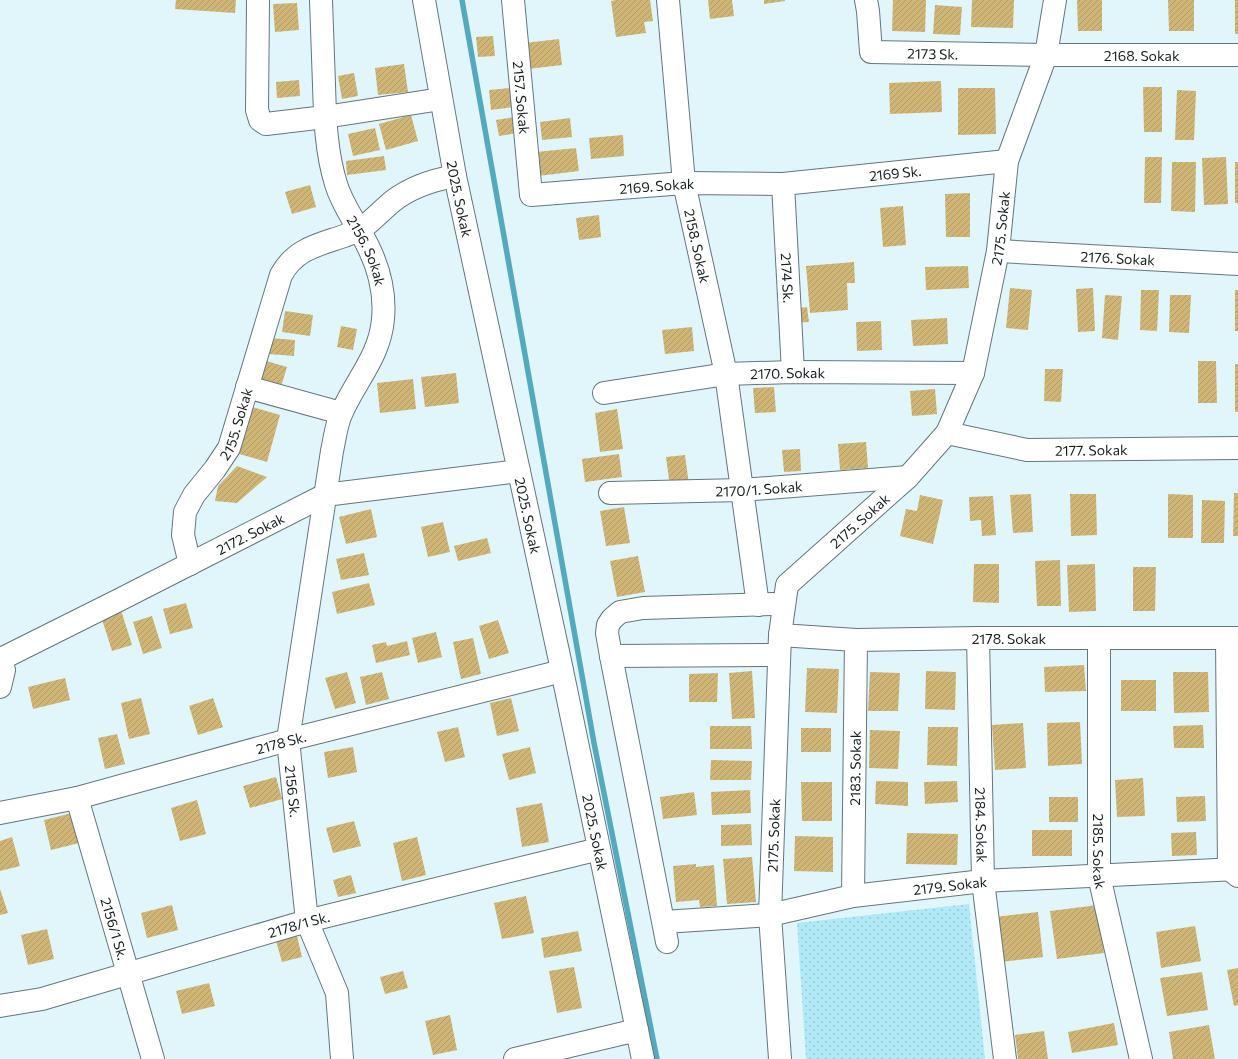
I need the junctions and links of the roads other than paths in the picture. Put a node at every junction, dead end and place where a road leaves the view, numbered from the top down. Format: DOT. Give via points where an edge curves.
graph roads {
  1 [pos="258,0"];
  2 [pos="321,0"];
  3 [pos="424,0"];
  4 [pos="513,0"];
  5 [pos="668,0"];
  6 [pos="866,0"];
  7 [pos="1055,0"];
  8 [pos="1046,55"];
  9 [pos="1238,55"];
  10 [pos="441,99"];
  11 [pos="325,117"];
  12 [pos="1007,162"];
  13 [pos="454,176"];
  14 [pos="684,183"];
  15 [pos="783,184"];
  16 [pos="530,195"];
  17 [pos="360,230"];
  18 [pos="998,251"];
  19 [pos="1238,264"];
  20 [pos="793,372"];
  21 [pos="973,373"];
  22 [pos="726,374"];
  23 [pos="246,387"];
  24 [pos="604,392"];
  25 [pos="341,413"];
  26 [pos="947,433"];
  27 [pos="1238,448"];
  28 [pos="519,471"];
  29 [pos="908,477"];
  30 [pos="742,490"];
  31 [pos="610,494"];
  32 [pos="325,495"];
  33 [pos="190,564"];
  34 [pos="784,604"];
  35 [pos="758,605"];
  36 [pos="978,638"];
  37 [pos="1099,638"];
  38 [pos="1232,638"];
  39 [pos="856,640"];
  40 [pos="780,645"];
  41 [pos="611,656"];
  42 [pos="1,668"];
  43 [pos="562,671"];
  44 [pos="288,740"];
  45 [pos="76,798"];
  46 [pos="0,813"];
  47 [pos="599,849"];
  48 [pos="1235,871"];
  49 [pos="1099,876"];
  50 [pos="983,881"];
  51 [pos="853,896"];
  52 [pos="770,915"];
  53 [pos="307,921"];
  54 [pos="128,974"];
  55 [pos="0,1006"];
  56 [pos="637,1030"];
  57 [pos="153,1059"];
  58 [pos="342,1059"];
  59 [pos="515,1059"];
  60 [pos="643,1059"];
  61 [pos="780,1059"];
  62 [pos="1005,1059"];
  63 [pos="1141,1059"];
  1 -- 11 [label="street" via="257,110 260,120 266,124"];
  2 -- 11 [label="street, 2156. Sokak"];
  3 -- 10 [label="street, 2025. Sokak"];
  4 -- 16 [label="street, 2157. Sokak"];
  5 -- 14 [label="street, 2158. Sokak"];
  6 -- 8 [label="street, 2173 Sk." via="871,52"];
  7 -- 8 [label="street, 2175. Sokak"];
  8 -- 9 [label="street, 2168. Sokak"];
  8 -- 12 [label="street, 2175. Sokak"];
  10 -- 11 [label="street"];
  10 -- 13 [label="street, 2025. Sokak"];
  11 -- 17 [label="street, 2156. Sokak" via="330,160 336,184 343,205"];
  12 -- 15 [label="street, 2169 Sk."];
  12 -- 18 [label="street, 2175. Sokak"];
  13 -- 17 [label="street" via="423,184 408,191"];
  13 -- 28 [label="street, 2025. Sokak"];
  14 -- 15 [label="street, 2169. Sokak"];
  14 -- 16 [label="street, 2169. Sokak"];
  14 -- 22 [label="street, 2158. Sokak"];
  15 -- 20 [label="street, 2174 Sk."];
  17 -- 23 [label="street, 2155. Sokak" via="305,250 291,261 281,275"];
  17 -- 25 [label="street, 2156. Sokak" via="380,277 383,319 380,338 372,360"];
  18 -- 19 [label="street, 2176. Sokak"];
  18 -- 21 [label="street, 2175. Sokak"];
  20 -- 21 [label="street, 2170. Sokak"];
  20 -- 22 [label="street, 2170. Sokak"];
  21 -- 26 [label="street, 2175. Sokak"];
  22 -- 24 [label="street, 2170. Sokak"];
  22 -- 30 [label="street, 2158. Sokak"];
  23 -- 25 [label="street"];
  23 -- 33 [label="street, 2155. Sokak" via="229,448 194,495 186,512 183,535"];
  25 -- 32 [label="street, 2156. Sokak"];
  26 -- 27 [label="street, 2177. Sokak" via="1027,450"];
  26 -- 29 [label="street, 2175. Sokak"];
  28 -- 32 [label="street, 2172. Sokak"];
  28 -- 43 [label="street, 2025. Sokak"];
  29 -- 30 [label="street, 2170/1. Sokak"];
  29 -- 34 [label="street, 2175. Sokak" via="787,585"];
  30 -- 31 [label="street, 2170/1. Sokak"];
  30 -- 35 [label="street, 2158. Sokak"];
  32 -- 33 [label="street, 2172. Sokak"];
  32 -- 44 [label="street, 2156 Sk."];
  33 -- 42 [label="street, 2172. Sokak"];
  34 -- 35 [label="street"];
  34 -- 40 [label="street, 2175. Sokak"];
  35 -- 41 [label="street" via="643,608 620,612 608,625"];
  36 -- 37 [label="street, 2178. Sokak"];
  36 -- 39 [label="street, 2178. Sokak"];
  36 -- 50 [label="street, 2184. Sokak"];
  37 -- 38 [label="street, 2178. Sokak"];
  37 -- 49 [label="street, 2185. Sokak"];
  38 -- 48 [label="street"];
  39 -- 40 [label="street, 2178. Sokak"];
  39 -- 51 [label="street, 2183. Sokak"];
  40 -- 41 [label="street, 2178. Sokak"];
  40 -- 52 [label="street, 2175. Sokak"];
  41 -- 52 [label="street, 2179. Sokak" via="666,932"];
  43 -- 44 [label="street, 2178 Sk."];
  43 -- 47 [label="street, 2025. Sokak"];
  44 -- 45 [label="street, 2178 Sk."];
  44 -- 53 [label="street, 2156 Sk."];
  45 -- 46 [label="street, 2178 Sk."];
  45 -- 54 [label="street, 2156/1 Sk."];
  47 -- 53 [label="street, 2178/1 Sk."];
  47 -- 56 [label="street, 2025. Sokak"];
  48 -- 49 [label="street, 2179. Sokak"];
  49 -- 50 [label="street, 2179. Sokak"];
  49 -- 63 [label="street, 2185. Sokak"];
  50 -- 51 [label="street, 2179. Sokak"];
  50 -- 62 [label="street, 2184. Sokak"];
  51 -- 52 [label="street, 2179. Sokak"];
  52 -- 61 [label="street, 2175. Sokak"];
  53 -- 54 [label="street, 2178/1 Sk."];
  53 -- 58 [label="street, 2156 Sk." via="336,993"];
  54 -- 55 [label="street, 2178/1 Sk." via="42,999"];
  54 -- 57 [label="street, 2156/1 Sk."];
  56 -- 59 [label="street"];
  56 -- 60 [label="street, 2025. Sokak"];
}
